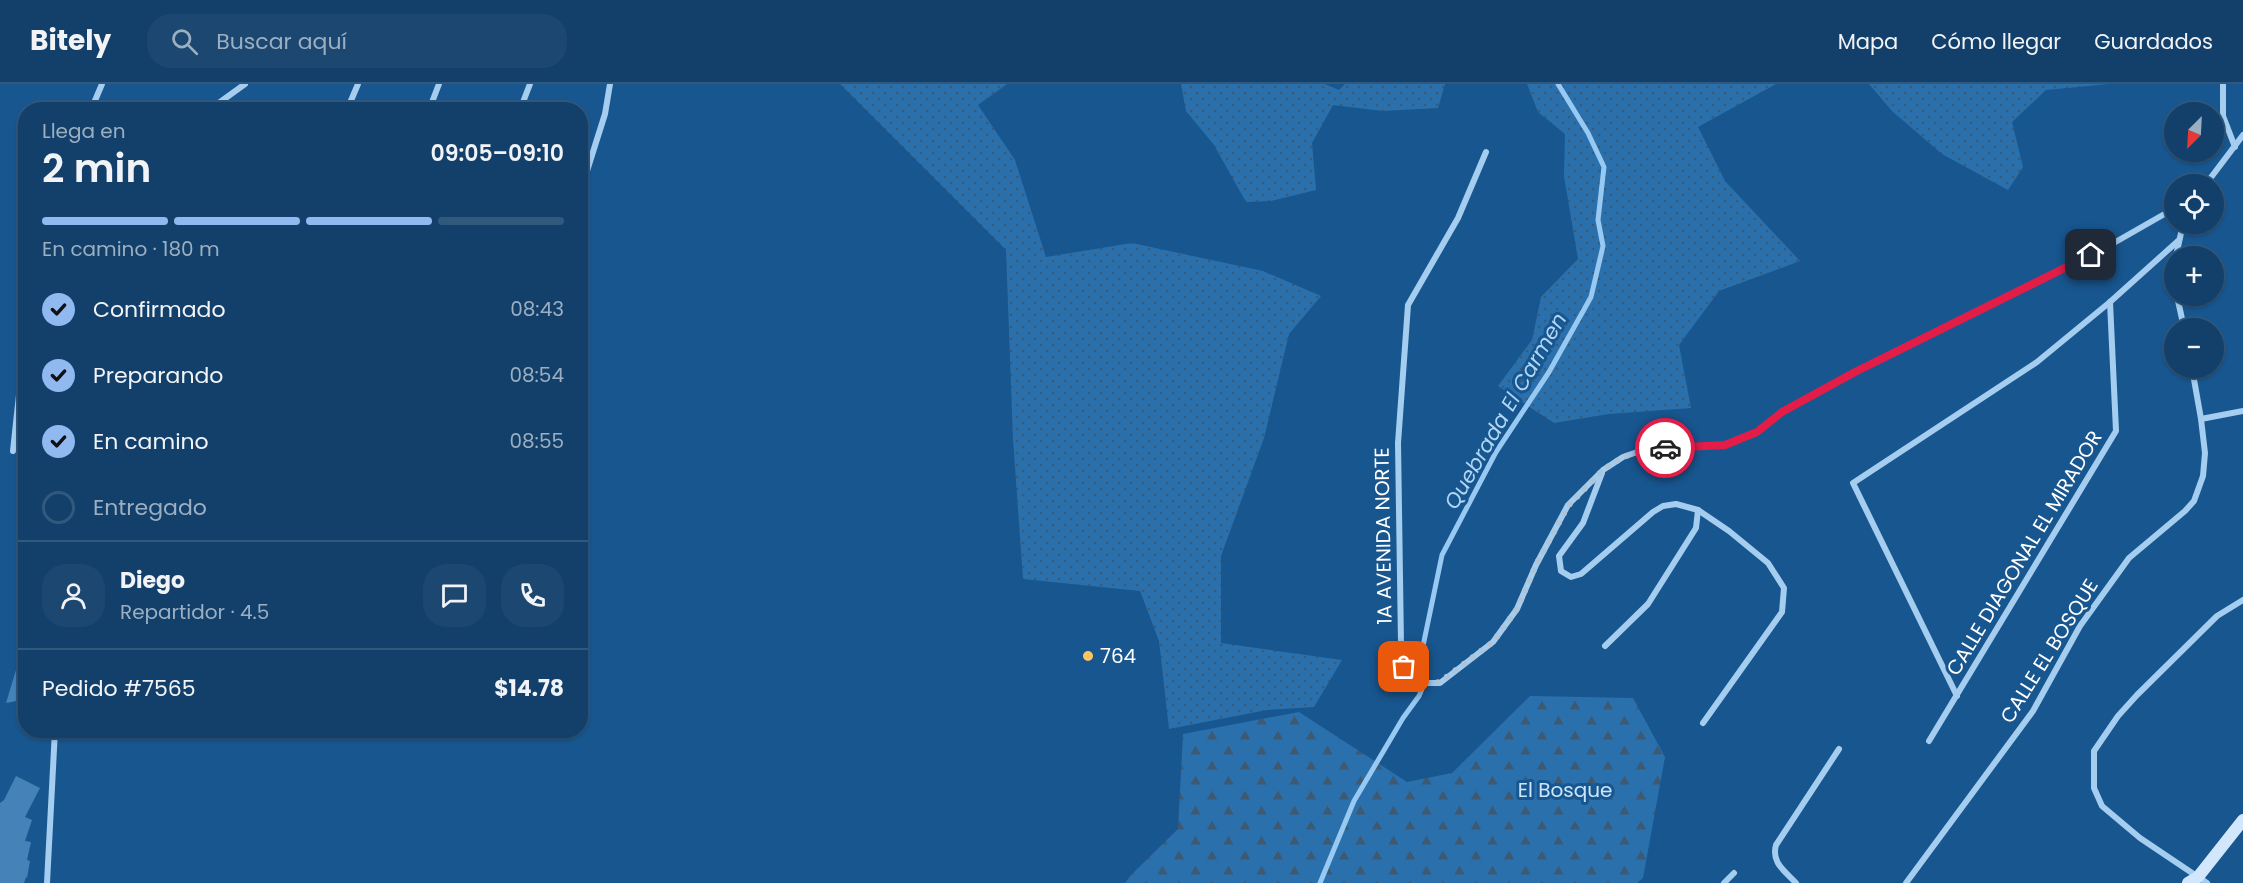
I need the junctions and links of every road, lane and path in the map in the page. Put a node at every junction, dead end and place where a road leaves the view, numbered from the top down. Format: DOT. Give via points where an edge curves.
graph roads {
  1 [pos="102,84"];
  2 [pos="245,84"];
  3 [pos="358,84"];
  4 [pos="439,84"];
  5 [pos="530,84"];
  6 [pos="610,84"];
  7 [pos="2223,84"];
  8 [pos="94,102"];
  9 [pos="220,102"];
  10 [pos="350,102"];
  11 [pos="432,102"];
  12 [pos="523,102"];
  13 [pos="2243,135"];
  14 [pos="2235,147"];
  15 [pos="1486,152"];
  16 [pos="588,168"];
  17 [pos="2214,174"];
  18 [pos="2164,214"];
  19 [pos="2180,234"];
  20 [pos="2178,241"];
  21 [pos="2177,246"];
  22 [pos="2110,302"];
  23 [pos="2194,378"];
  24 [pos="18,404"];
  25 [pos="2243,411"];
  26 [pos="2201,418"];
  27 [pos="13,451"];
  28 [pos="1603,470"];
  29 [pos="1698,510"];
  30 [pos="2243,600"];
  31 [pos="1605,646"];
  32 [pos="1957,696"];
  33 [pos="1703,723"];
  34 [pos="56,738"];
  35 [pos="1929,741"];
  36 [pos="1839,749"];
  37 [pos="2243,820"];
  38 [pos="1734,873"];
  39 [pos="2197,882"];
  40 [pos="47,883"];
  41 [pos="1724,883"];
  42 [pos="1796,883"];
  43 [pos="1906,883"];
  1 -- 8 [label="street"];
  2 -- 9 [label="street"];
  3 -- 10 [label="street"];
  4 -- 11 [label="street"];
  5 -- 12 [label="street"];
  6 -- 16 [label="street"];
  7 -- 14 [label="street" via="2223,116"];
  13 -- 14 [label="street"];
  14 -- 17 [label="street"];
  15 -- 28 [label="street, 1A AVENIDA NORTE" via="1458,218 1408,305 1398,443 1401,644 1404,667 1415,684 1440,682 1493,642 1517,609 1568,506"];
  18 -- 28 [label="street, 1A AVENIDA NORTE" via="1834,384 1782,412 1757,432 1725,445 1643,450"];
  19 -- 20 [label="street"];
  20 -- 21 [label="street"];
  20 -- 22 [label="street"];
  22 -- 32 [label="street, CALLE DIAGONAL EL MIRADOR" via="2116,431"];
  22 -- 32 [label="street" via="2037,362 1853,483"];
  23 -- 26 [label="street, CALLE EL BOSQUE"];
  24 -- 27 [label="street"];
  25 -- 26 [label="street"];
  26 -- 43 [label="street, CALLE EL BOSQUE" via="2205,453 2203,476 2194,501 2129,558 2080,626 2034,711"];
  28 -- 29 [label="street" via="1583,523 1559,556 1561,571 1571,577 1581,574 1658,509 1676,504"];
  29 -- 31 [label="street" via="1696,528 1648,604"];
  29 -- 33 [label="street" via="1768,563 1784,588 1782,612"];
  30 -- 39 [label="street" via="2217,616 2137,695 2094,751 2094,788 2102,806"];
  32 -- 35 [label="street, CALLE DIAGONAL EL MIRADOR"];
  34 -- 40 [label="street"];
  36 -- 42 [label="street" via="1773,854"];
  37 -- 39 [label="street"];
  38 -- 41 [label="street"];
}
